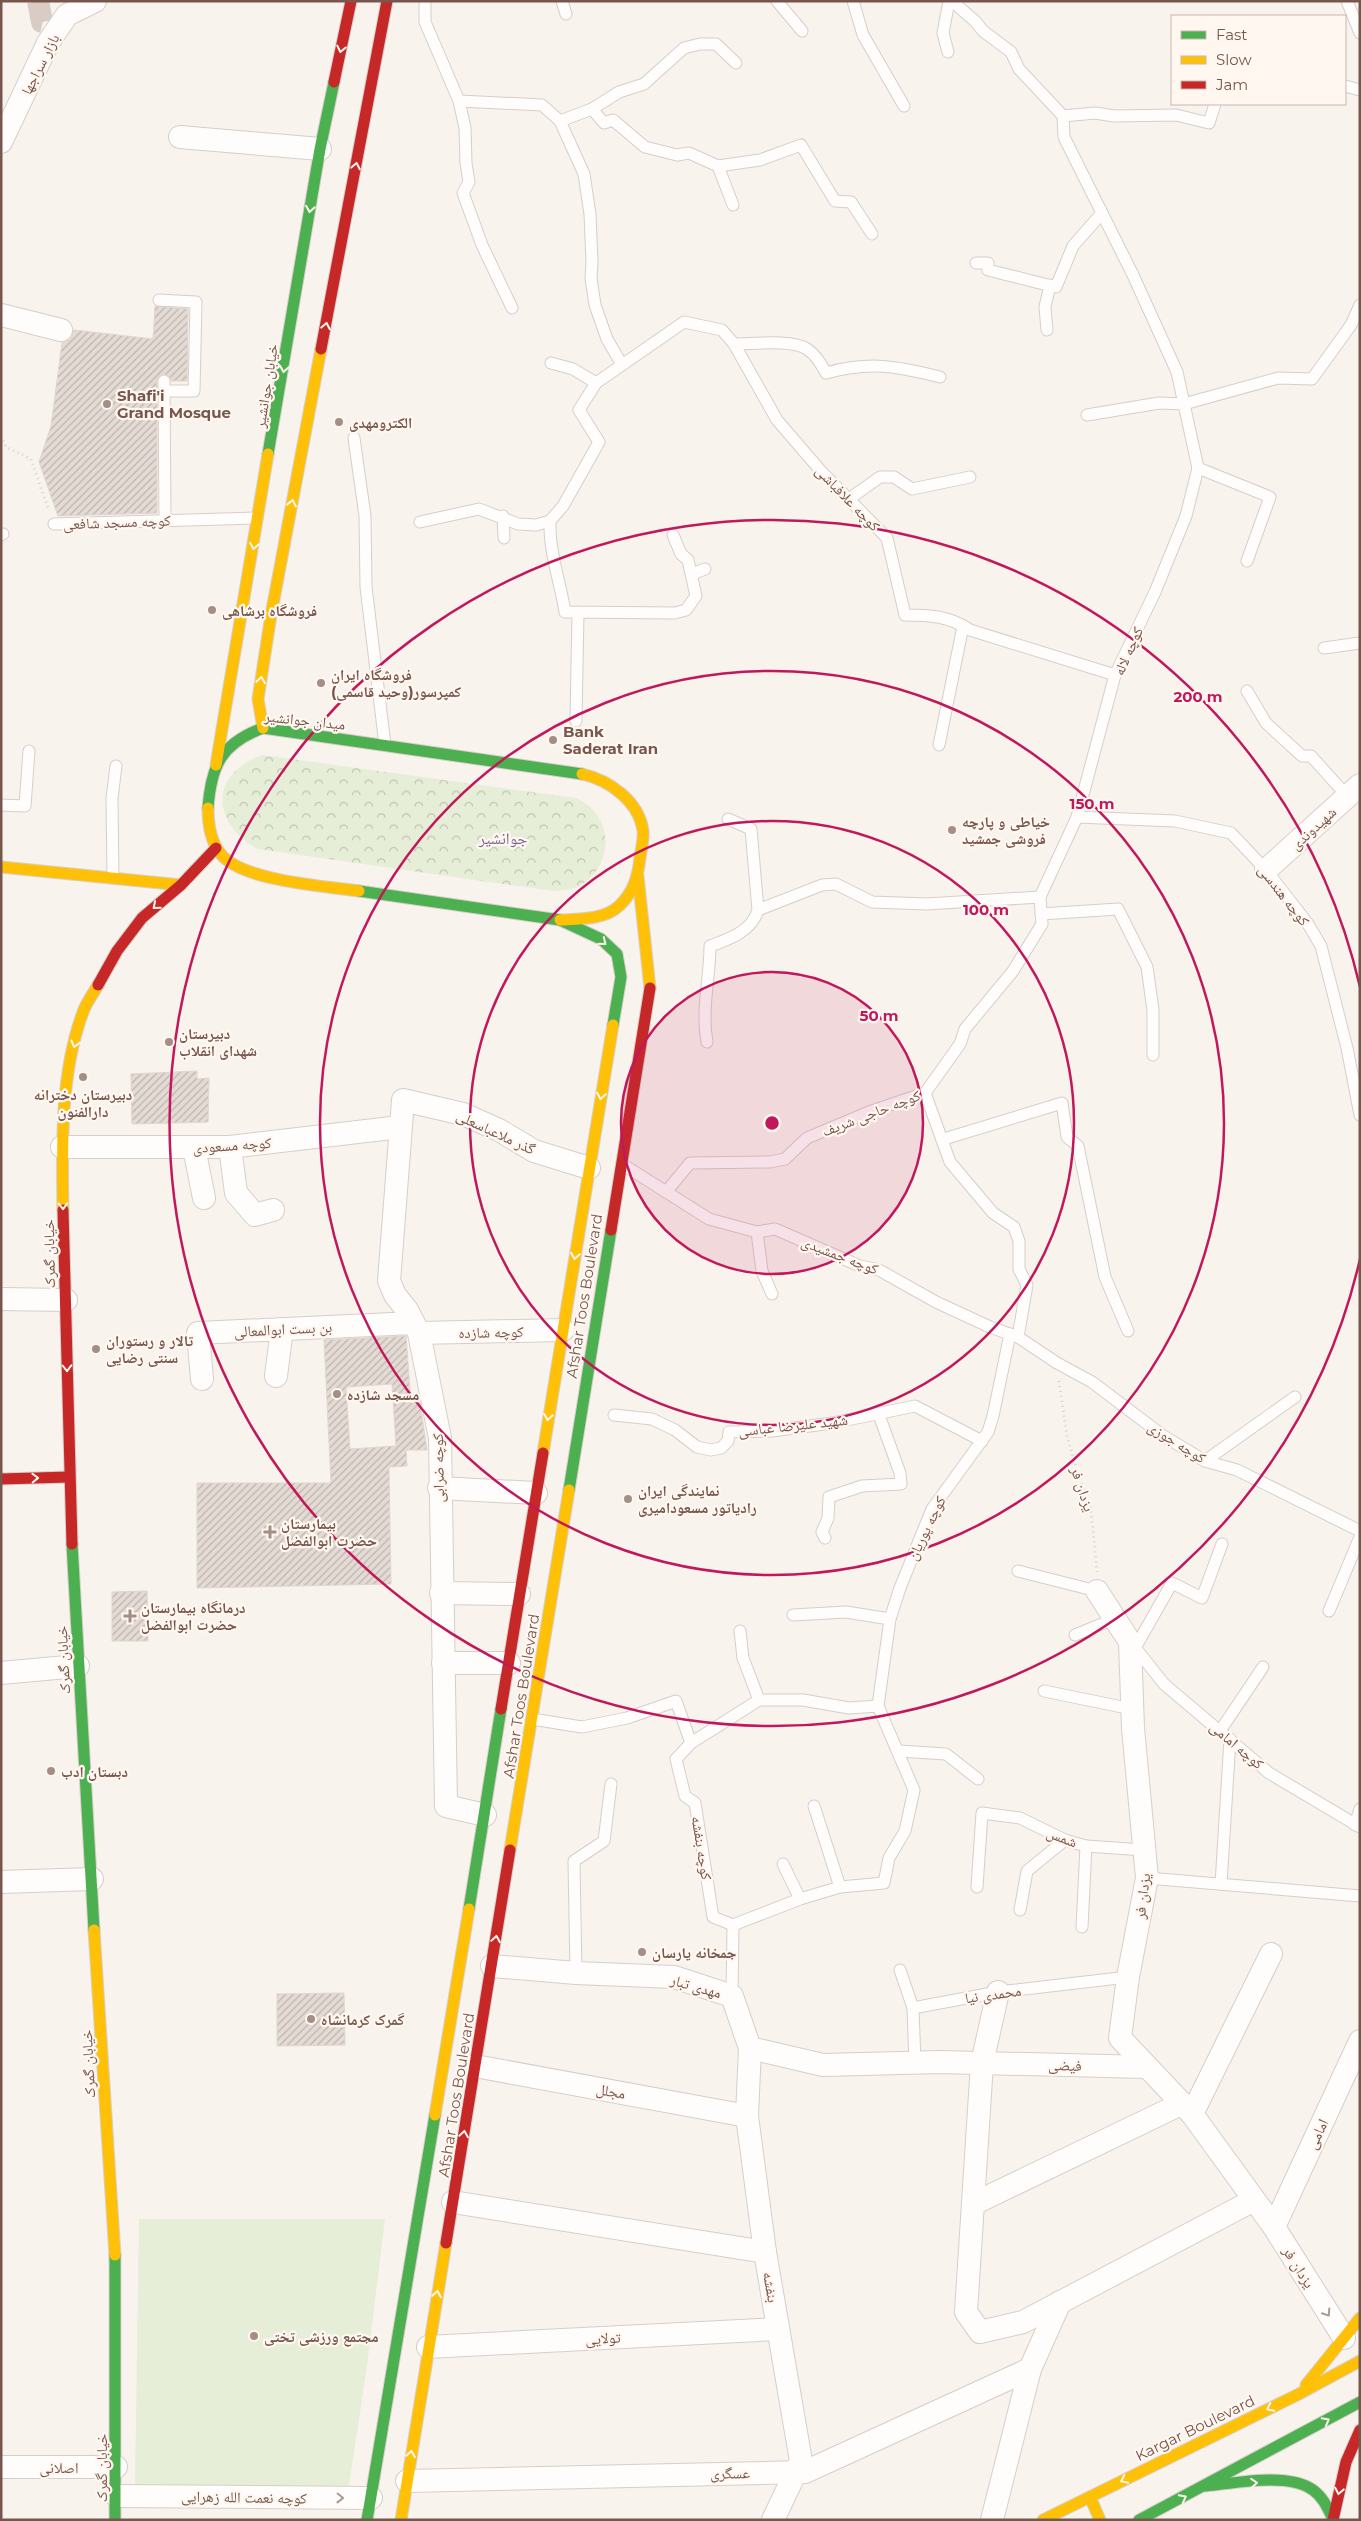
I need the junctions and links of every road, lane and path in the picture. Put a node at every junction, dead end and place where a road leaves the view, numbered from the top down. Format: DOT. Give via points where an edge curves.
graph roads {
  1 [pos="95,1"];
  2 [pos="351,1"];
  3 [pos="386,1"];
  4 [pos="425,1"];
  5 [pos="562,1"];
  6 [pos="777,1"];
  7 [pos="854,1"];
  8 [pos="950,1"];
  9 [pos="1347,1"];
  10 [pos="62,8"];
  11 [pos="566,14"];
  12 [pos="802,31"];
  13 [pos="1360,34"];
  14 [pos="948,52"];
  15 [pos="736,63"];
  16 [pos="1346,86"];
  17 [pos="1360,90"];
  18 [pos="459,102"];
  19 [pos="1215,105"];
  20 [pos="904,106"];
  21 [pos="592,108"];
  22 [pos="1063,116"];
  23 [pos="560,121"];
  24 [pos="180,137"];
  25 [pos="1,142"];
  26 [pos="320,149"];
  27 [pos="718,166"];
  28 [pos="733,205"];
  29 [pos="1102,213"];
  30 [pos="872,234"];
  31 [pos="976,263"];
  32 [pos="1050,285"];
  33 [pos="159,300"];
  34 [pos="1360,305"];
  35 [pos="512,308"];
  36 [pos="1,315"];
  37 [pos="1355,327"];
  38 [pos="61,330"];
  39 [pos="1047,330"];
  40 [pos="734,344"];
  41 [pos="551,363"];
  42 [pos="622,363"];
  43 [pos="940,377"];
  44 [pos="596,383"];
  45 [pos="1184,404"];
  46 [pos="1087,415"];
  47 [pos="1,436"];
  48 [pos="354,438"];
  49 [pos="1198,468"];
  50 [pos="970,477"];
  51 [pos="849,499"];
  52 [pos="503,516"];
  53 [pos="259,518"];
  54 [pos="165,521"];
  55 [pos="550,521"];
  56 [pos="420,522"];
  57 [pos="54,524"];
  58 [pos="673,534"];
  59 [pos="504,538"];
  60 [pos="1247,561"];
  61 [pos="706,569"];
  62 [pos="692,574"];
  63 [pos="578,612"];
  64 [pos="963,626"];
  65 [pos="1360,643"];
  66 [pos="1324,648"];
  67 [pos="1116,676"];
  68 [pos="1247,692"];
  69 [pos="576,721"];
  70 [pos="263,728"];
  71 [pos="385,745"];
  72 [pos="939,745"];
  73 [pos="29,751"];
  74 [pos="116,766"];
  75 [pos="214,777"];
  76 [pos="1354,791"];
  77 [pos="1,804"];
  78 [pos="1077,817"];
  79 [pos="728,819"];
  80 [pos="216,848"];
  81 [pos="1,867"];
  82 [pos="1266,870"];
  83 [pos="638,876"];
  84 [pos="113,878"];
  85 [pos="181,885"];
  86 [pos="1040,896"];
  87 [pos="758,910"];
  88 [pos="1041,914"];
  89 [pos="560,920"];
  90 [pos="707,1042"];
  91 [pos="1153,1055"];
  92 [pos="925,1093"];
  93 [pos="403,1100"];
  94 [pos="1360,1116"];
  95 [pos="400,1127"];
  96 [pos="944,1139"];
  97 [pos="62,1147"];
  98 [pos="230,1147"];
  99 [pos="194,1148"];
  100 [pos="620,1163"];
  101 [pos="589,1168"];
  102 [pos="666,1192"];
  103 [pos="204,1198"];
  104 [pos="273,1210"];
  105 [pos="757,1232"];
  106 [pos="772,1294"];
  107 [pos="1,1299"];
  108 [pos="66,1300"];
  109 [pos="416,1328"];
  110 [pos="282,1329"];
  111 [pos="563,1330"];
  112 [pos="1128,1331"];
  113 [pos="1014,1335"];
  114 [pos="1057,1363"];
  115 [pos="276,1376"];
  116 [pos="202,1379"];
  117 [pos="1295,1397"];
  118 [pos="614,1415"];
  119 [pos="879,1415"];
  120 [pos="982,1441"];
  121 [pos="1205,1461"];
  122 [pos="69,1477"];
  123 [pos="1,1479"];
  124 [pos="439,1488"];
  125 [pos="536,1492"];
  126 [pos="1360,1531"];
  127 [pos="1360,1537"];
  128 [pos="825,1538"];
  129 [pos="1222,1544"];
  130 [pos="1018,1571"];
  131 [pos="1097,1591"];
  132 [pos="441,1593"];
  133 [pos="519,1594"];
  134 [pos="1329,1610"];
  135 [pos="793,1616"];
  136 [pos="890,1619"];
  137 [pos="1114,1619"];
  138 [pos="740,1631"];
  139 [pos="1075,1636"];
  140 [pos="1133,1645"];
  141 [pos="443,1663"];
  142 [pos="509,1663"];
  143 [pos="78,1666"];
  144 [pos="1263,1667"];
  145 [pos="1,1674"];
  146 [pos="1044,1690"];
  147 [pos="759,1700"];
  148 [pos="878,1706"];
  149 [pos="1132,1709"];
  150 [pos="532,1719"];
  151 [pos="1220,1731"];
  152 [pos="1230,1740"];
  153 [pos="691,1742"];
  154 [pos="899,1751"];
  155 [pos="978,1779"];
  156 [pos="610,1784"];
  157 [pos="814,1806"];
  158 [pos="1360,1809"];
  159 [pos="486,1815"];
  160 [pos="1357,1826"];
  161 [pos="1064,1840"];
  162 [pos="1086,1846"];
  163 [pos="1144,1850"];
  164 [pos="783,1864"];
  165 [pos="1147,1878"];
  166 [pos="92,1879"];
  167 [pos="1,1882"];
  168 [pos="1221,1884"];
  169 [pos="840,1887"];
  170 [pos="977,1887"];
  171 [pos="1360,1896"];
  172 [pos="800,1899"];
  173 [pos="1020,1910"];
  174 [pos="733,1925"];
  175 [pos="1082,1927"];
  176 [pos="1271,1954"];
  177 [pos="492,1966"];
  178 [pos="900,1970"];
  179 [pos="576,1973"];
  180 [pos="1128,1977"];
  181 [pos="998,1992"];
  182 [pos="732,1996"];
  183 [pos="913,2008"];
  184 [pos="1360,2041"];
  185 [pos="750,2048"];
  186 [pos="915,2063"];
  187 [pos="982,2063"];
  188 [pos="475,2066"];
  189 [pos="1148,2067"];
  190 [pos="1187,2109"];
  191 [pos="747,2116"];
  192 [pos="1254,2200"];
  193 [pos="453,2202"];
  194 [pos="973,2204"];
  195 [pos="1274,2227"];
  196 [pos="765,2252"];
  197 [pos="1060,2302"];
  198 [pos="1360,2318"];
  199 [pos="778,2329"];
  200 [pos="1344,2338"];
  201 [pos="428,2347"];
  202 [pos="1360,2361"];
  203 [pos="1030,2369"];
  204 [pos="1299,2394"];
  205 [pos="1360,2402"];
  206 [pos="1360,2430"];
  207 [pos="1,2467"];
  208 [pos="116,2467"];
  209 [pos="796,2472"];
  210 [pos="407,2481"];
  211 [pos="1206,2486"];
  212 [pos="116,2496"];
  213 [pos="1090,2497"];
  214 [pos="369,2509"];
  215 [pos="1333,2519"];
  216 [pos="115,2520"];
  217 [pos="401,2520"];
  218 [pos="774,2520"];
  219 [pos="992,2520"];
  220 [pos="1043,2520"];
  221 [pos="1100,2520"];
  222 [pos="1139,2520"];
  1 -- 10 [label="street, بازار سراجها"];
  2 -- 26 [label="main road, خیابان جوانشیر, one-way"];
  70 -- 3 [label="main road, one-way" via="258,700 270,624"];
  4 -- 18 [label="lane" via="425,22"];
  5 -- 11 [label="lane"];
  6 -- 12 [label="lane"];
  7 -- 20 [label="lane" via="863,35"];
  8 -- 14 [label="lane" via="943,33"];
  8 -- 22 [label="lane" via="1011,52 1018,69"];
  9 -- 13 [label="lane"];
  10 -- 25 [label="street, بازار سراجها"];
  15 -- 21 [label="lane" via="716,44 684,48 644,84 619,92"];
  16 -- 17 [label="lane"];
  18 -- 23 [label="lane" via="542,105"];
  18 -- 35 [label="lane" via="465,128 469,182 463,193 482,246"];
  19 -- 22 [label="lane" via="1209,123 1176,115 1114,116 1095,113"];
  21 -- 23 [label="lane"];
  21 -- 27 [label="lane" via="604,123 613,120 645,147 677,155 689,153"];
  22 -- 29 [label="lane, کوچه لاله" via="1064,137"];
  23 -- 42 [label="lane" via="584,174 590,214 591,278 595,305 608,339"];
  24 -- 26 [label="street"];
  26 -- 53 [label="main road, خیابان جوانشیر, one-way"];
  27 -- 28 [label="lane"];
  27 -- 30 [label="lane" via="760,160 801,145 835,201 851,202"];
  29 -- 32 [label="lane" via="1073,246 1056,287"];
  29 -- 45 [label="lane, کوچه لاله" via="1177,372"];
  31 -- 32 [label="lane" via="988,263 988,270"];
  32 -- 39 [label="lane" via="1045,307"];
  33 -- 54 [label="lane" via="196,302 194,391 164,386"];
  34 -- 37 [label="lane"];
  36 -- 38 [label="street"];
  37 -- 45 [label="lane" via="1312,379 1278,378"];
  40 -- 42 [label="lane, کوچه علافباشی" via="722,330 684,322"];
  40 -- 43 [label="lane" via="792,344 806,348 826,374 846,368 889,366"];
  40 -- 51 [label="lane, کوچه علافباشی" via="777,420"];
  41 -- 44 [label="lane" via="573,369"];
  42 -- 44 [label="lane, کوچه علافباشی"];
  44 -- 55 [label="lane" via="579,410 600,442 563,506"];
  45 -- 46 [label="lane" via="1159,403"];
  45 -- 49 [label="lane, کوچه لاله"];
  47 -- 57 [label="path, کوچه مسجد شافعی" via="6,447 30,459"];
  48 -- 71 [label="lane" via="365,516 366,587"];
  49 -- 60 [label="lane" via="1270,498"];
  49 -- 67 [label="lane, کوچه لاله" via="1186,516"];
  50 -- 51 [label="lane" via="912,490 894,476 880,477"];
  51 -- 64 [label="lane, کوچه علافباشی" via="887,538 905,615 932,614"];
  52 -- 55 [label="lane" via="528,526"];
  52 -- 56 [label="lane" via="479,509"];
  52 -- 59 [label="lane"];
  53 -- 54 [label="lane, کوچه مسجد شافعی"];
  53 -- 75 [label="main road, خیابان جوانشیر, one-way"];
  54 -- 57 [label="lane, کوچه مسجد شافعی"];
  55 -- 63 [label="lane" via="550,545 565,612"];
  58 -- 62 [label="lane"];
  61 -- 62 [label="lane"];
  62 -- 63 [label="lane" via="696,596 686,610 676,613"];
  63 -- 69 [label="lane"];
  64 -- 67 [label="lane, کوچه علافباشی"];
  64 -- 72 [label="lane"];
  65 -- 66 [label="lane"];
  67 -- 78 [label="lane, کوچه لاله"];
  68 -- 76 [label="lane" via="1266,723 1302,756 1311,756"];
  70 -- 71 [label="main road, میدان جوانشیر"];
  70 -- 75 [label="main road, میدان جوانشیر" via="243,735 228,749"];
  71 -- 83 [label="main road, میدان جوانشیر" via="597,777 618,790 634,808 643,831"];
  73 -- 77 [label="lane" via="25,806"];
  74 -- 84 [label="lane" via="112,798"];
  75 -- 80 [label="main road, میدان جوانشیر" via="209,803 210,826"];
  76 -- 82 [label="street, شهیدوندی"];
  78 -- 82 [label="lane, کوچه هندسی" via="1175,821 1231,833"];
  78 -- 86 [label="lane, کوچه لاله"];
  79 -- 87 [label="lane" via="751,829"];
  80 -- 85 [label="main road, خیابان گمرک"];
  80 -- 89 [label="main road, میدان جوانشیر" via="237,868 271,878"];
  81 -- 84 [label="main road"];
  82 -- 94 [label="lane, کوچه هندسی" via="1321,946 1347,1048"];
  83 -- 89 [label="main road, میدان جوانشیر" via="632,890 618,907 593,918"];
  83 -- 100 [label="main road, Afshar Toos Boulevard" via="651,985"];
  84 -- 85 [label="main road"];
  85 -- 97 [label="main road, خیابان گمرک, one-way" via="142,918 117,951 83,1011 69,1067"];
  86 -- 87 [label="lane" via="927,904 872,902 836,884 822,885"];
  86 -- 88 [label="lane, کوچه حاجی شریف"];
  87 -- 90 [label="lane" via="755,921 730,939 710,946"];
  88 -- 91 [label="lane" via="1118,909 1147,967"];
  88 -- 92 [label="lane, کوچه حاجی شریف" via="1042,924 1013,971 965,1029 960,1044"];
  89 -- 101 [label="main road, Afshar Toos Boulevard, one-way" via="601,939 617,954 621,977"];
  92 -- 96 [label="lane, کوچه پوریان"];
  92 -- 102 [label="lane, کوچه حاجی شریف" via="808,1138 785,1158 770,1162 690,1163"];
  93 -- 95 [label="street, کوچه ضرابی"];
  93 -- 101 [label="street, گذر ملاعباسعلی" via="463,1114 534,1151"];
  95 -- 98 [label="street, کوچه مسعودی"];
  95 -- 109 [label="street, کوچه ضرابی" via="389,1282"];
  96 -- 112 [label="lane" via="1062,1103 1067,1137 1078,1146 1105,1277"];
  96 -- 113 [label="lane, کوچه پوریان" via="950,1162 993,1213 1014,1227 1019,1241 1019,1269 1027,1285"];
  97 -- 99 [label="street, کوچه مسعودی"];
  97 -- 108 [label="main road, خیابان گمرک, one-way"];
  98 -- 99 [label="street, کوچه مسعودی"];
  98 -- 104 [label="street" via="236,1193 255,1215"];
  99 -- 103 [label="street"];
  100 -- 102 [label="lane, کوچه جمشیدی"];
  100 -- 150 [label="main road, Afshar Toos Boulevard"];
  101 -- 111 [label="main road, Afshar Toos Boulevard, one-way"];
  102 -- 105 [label="lane, کوچه جمشیدی" via="709,1219"];
  105 -- 106 [label="lane" via="762,1272"];
  105 -- 113 [label="lane, کوچه جمشیدی" via="775,1228 860,1266 879,1270 936,1302"];
  107 -- 108 [label="street"];
  108 -- 122 [label="main road, خیابان گمرک, one-way"];
  109 -- 110 [label="street, بن بست ابوالمعالی"];
  109 -- 111 [label="street, کوچه شازده"];
  109 -- 124 [label="street, کوچه ضرابی" via="440,1438"];
  110 -- 115 [label="street"];
  110 -- 116 [label="street, بن بست ابوالمعالی" via="198,1332"];
  111 -- 125 [label="main road, Afshar Toos Boulevard, one-way"];
  113 -- 114 [label="lane, کوچه جمشیدی"];
  113 -- 120 [label="lane, کوچه پوریان" via="993,1416"];
  114 -- 121 [label="lane, کوچه جوزی" via="1092,1382 1162,1435"];
  114 -- 131 [label="path, یزدان فر" via="1067,1436 1092,1509"];
  117 -- 121 [label="lane"];
  118 -- 119 [label="lane, شهید علیرضا عباسی" via="652,1419 675,1430 696,1447 711,1450 721,1448 728,1441 729,1432 772,1431"];
  119 -- 120 [label="lane, شهید علیرضا عباسی" via="916,1406"];
  119 -- 128 [label="lane" via="901,1484 862,1486 830,1497 828,1518 822,1532"];
  120 -- 136 [label="lane, کوچه پوریان" via="932,1509"];
  121 -- 126 [label="lane, کوچه جوزی" via="1237,1470"];
  123 -- 122 [label="main road, one-way"];
  122 -- 143 [label="main road, خیابان گمرک"];
  124 -- 125 [label="street"];
  124 -- 132 [label="street, کوچه ضرابی"];
  125 -- 133 [label="main road, Afshar Toos Boulevard"];
  127 -- 134 [label="lane"];
  129 -- 140 [label="lane" via="1202,1598 1172,1583"];
  130 -- 131 [label="lane"];
  131 -- 137 [label="street"];
  132 -- 133 [label="street"];
  132 -- 141 [label="street, کوچه ضرابی"];
  133 -- 142 [label="main road, Afshar Toos Boulevard"];
  135 -- 136 [label="lane" via="846,1612"];
  136 -- 148 [label="lane, کوچه پوریان"];
  137 -- 139 [label="lane"];
  137 -- 140 [label="street"];
  138 -- 147 [label="lane" via="742,1658"];
  140 -- 149 [label="street, یزدان فر"];
  140 -- 151 [label="lane, کوچه امامی" via="1164,1684"];
  141 -- 142 [label="street"];
  141 -- 159 [label="street, کوچه ضرابی" via="446,1806"];
  142 -- 159 [label="main road, Afshar Toos Boulevard"];
  143 -- 145 [label="street"];
  143 -- 166 [label="main road, خیابان گمرک"];
  144 -- 151 [label="lane"];
  146 -- 149 [label="lane"];
  147 -- 148 [label="lane" via="803,1700 849,1708"];
  147 -- 153 [label="lane"];
  148 -- 154 [label="lane"];
  149 -- 163 [label="street, یزدان فر"];
  150 -- 153 [label="lane" via="582,1726 627,1718 676,1701"];
  177 -- 150 [label="main road, Afshar Toos Boulevard, one-way"];
  151 -- 152 [label="lane, کوچه امامی"];
  152 -- 160 [label="lane, کوچه امامی" via="1269,1773"];
  152 -- 168 [label="lane"];
  153 -- 174 [label="lane, کوچه بنفشه" via="676,1759 685,1796 696,1803 713,1917"];
  154 -- 155 [label="lane" via="946,1754"];
  154 -- 169 [label="lane" via="914,1790 905,1831 889,1858 884,1882"];
  156 -- 179 [label="lane" via="604,1842 574,1861"];
  157 -- 169 [label="lane"];
  158 -- 160 [label="lane"];
  159 -- 214 [label="main road, Afshar Toos Boulevard"];
  161 -- 162 [label="lane, شمس"];
  161 -- 170 [label="lane, شمس" via="1020,1818 982,1813"];
  161 -- 173 [label="lane" via="1027,1871"];
  162 -- 163 [label="lane, شمس"];
  162 -- 175 [label="lane"];
  163 -- 165 [label="street, یزدان فر"];
  164 -- 172 [label="lane"];
  165 -- 168 [label="lane"];
  165 -- 180 [label="street, یزدان فر"];
  166 -- 167 [label="street"];
  166 -- 208 [label="main road, خیابان گمرک" via="116,2276"];
  168 -- 171 [label="lane"];
  169 -- 172 [label="lane"];
  172 -- 174 [label="lane"];
  174 -- 182 [label="lane"];
  176 -- 190 [label="street"];
  177 -- 179 [label="street, مهدی تبار"];
  177 -- 188 [label="main road, Afshar Toos Boulevard"];
  178 -- 183 [label="lane"];
  179 -- 182 [label="street, مهدی تبار" via="674,1977"];
  180 -- 181 [label="lane, محمدی نیا"];
  180 -- 189 [label="street, یزدان فر" via="1120,2038"];
  181 -- 183 [label="lane, محمدی نیا"];
  181 -- 187 [label="street"];
  182 -- 185 [label="street, مهدی تبار"];
  183 -- 186 [label="lane"];
  184 -- 195 [label="street, امامی"];
  185 -- 186 [label="street" via="823,2065"];
  185 -- 191 [label="street, بنفشه"];
  186 -- 187 [label="street"];
  187 -- 189 [label="street, فیضی"];
  187 -- 194 [label="street"];
  188 -- 191 [label="street, مجلل"];
  193 -- 188 [label="main road, Afshar Toos Boulevard, one-way"];
  189 -- 190 [label="street, یزدان فر"];
  190 -- 192 [label="street, یزدان فر"];
  190 -- 194 [label="street"];
  191 -- 196 [label="street, بنفشه"];
  192 -- 195 [label="street, یزدان فر"];
  192 -- 197 [label="street"];
  193 -- 196 [label="street"];
  201 -- 193 [label="main road, Afshar Toos Boulevard, one-way"];
  194 -- 197 [label="street" via="966,2312 980,2332 1023,2322"];
  195 -- 200 [label="street, یزدان فر, one-way"];
  196 -- 199 [label="street, بنفشه"];
  197 -- 203 [label="street"];
  198 -- 200 [label="main road"];
  199 -- 201 [label="street, تولایی"];
  199 -- 209 [label="street, بنفشه" via="801,2461"];
  200 -- 204 [label="main road"];
  210 -- 201 [label="main road, Afshar Toos Boulevard, one-way"];
  202 -- 204 [label="main road, Kargar Boulevard"];
  203 -- 209 [label="street, عسگری" via="805,2472"];
  203 -- 219 [label="street"];
  204 -- 213 [label="main road, Kargar Boulevard, one-way"];
  211 -- 205 [label="main road, one-way"];
  206 -- 215 [label="main road, one-way" via="1346,2462"];
  207 -- 208 [label="street, اصلانی"];
  208 -- 212 [label="main road, خیابان گمرک"];
  209 -- 210 [label="street, عسگری"];
  209 -- 218 [label="street, بنفشه"];
  210 -- 217 [label="main road, Afshar Toos Boulevard"];
  211 -- 215 [label="main road, one-way" via="1301,2483 1321,2497"];
  222 -- 211 [label="main road, one-way"];
  212 -- 214 [label="street, کوچه نعمت الله زهرایی, one-way"];
  212 -- 216 [label="main road, خیابان گمرک"];
  213 -- 220 [label="main road, Kargar Boulevard"];
  213 -- 221 [label="main road"];
}
